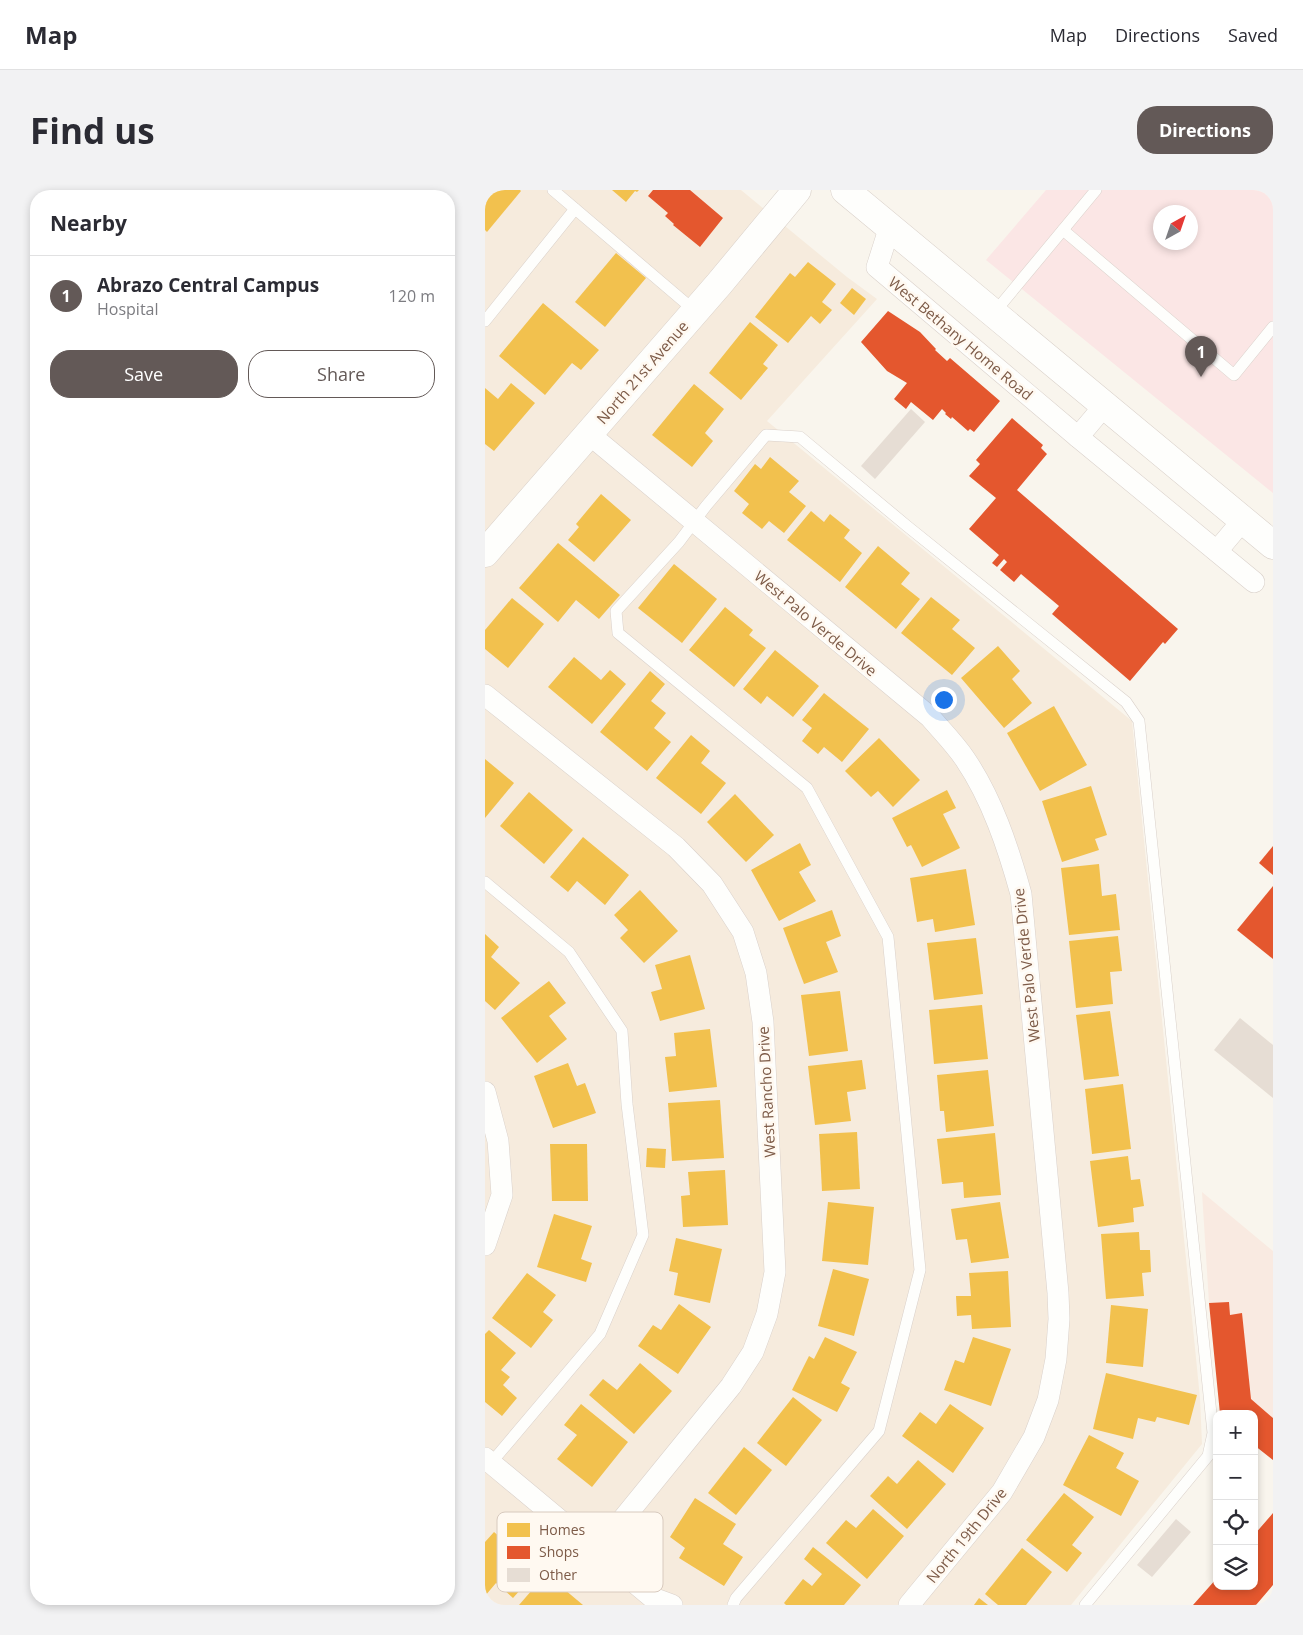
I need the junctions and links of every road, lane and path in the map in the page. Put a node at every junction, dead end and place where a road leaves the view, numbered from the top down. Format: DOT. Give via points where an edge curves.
graph roads {
  1 [pos="553,190"];
  2 [pos="797,190"];
  3 [pos="845,190"];
  4 [pos="1096,190"];
  5 [pos="575,209"];
  6 [pos="889,226"];
  7 [pos="1063,230"];
  8 [pos="695,311"];
  9 [pos="993,313"];
  10 [pos="485,321"];
  11 [pos="1273,327"];
  12 [pos="1105,405"];
  13 [pos="589,434"];
  14 [pos="1078,436"];
  15 [pos="1243,520"];
  16 [pos="694,521"];
  17 [pos="1273,545"];
  18 [pos="1217,551"];
  19 [pos="485,553"];
  20 [pos="1254,582"];
  21 [pos="485,695"];
  22 [pos="485,882"];
  23 [pos="485,1092"];
  24 [pos="485,1246"];
  25 [pos="1059,1319"];
  26 [pos="488,1460"];
  27 [pos="550,1512"];
  28 [pos="629,1512"];
  29 [pos="646,1592"];
  30 [pos="671,1605"];
  31 [pos="733,1605"];
  32 [pos="909,1605"];
  33 [pos="1085,1605"];
  1 -- 5 [label="lane"];
  2 -- 8 [label="main road, North 21st Avenue"];
  3 -- 6 [label="main road"];
  4 -- 7 [label="lane"];
  5 -- 8 [label="lane"];
  5 -- 10 [label="lane"];
  6 -- 9 [label="main road"];
  6 -- 14 [label="street, West Bethany Home Road" via="877,267"];
  7 -- 9 [label="lane"];
  7 -- 11 [label="lane" via="1234,375"];
  8 -- 13 [label="main road, North 21st Avenue"];
  9 -- 12 [label="main road"];
  12 -- 14 [label="street"];
  12 -- 15 [label="main road"];
  13 -- 16 [label="street, West Palo Verde Drive"];
  13 -- 19 [label="main road, North 21st Avenue"];
  14 -- 18 [label="street, West Bethany Home Road"];
  15 -- 17 [label="main road"];
  15 -- 18 [label="street"];
  16 -- 25 [label="street, West Palo Verde Drive" via="930,717 964,758 991,806 1021,894"];
  16 -- 31 [label="lane" via="616,611 618,633 807,788 888,937 920,1270 879,1431"];
  16 -- 33 [label="lane" via="766,435 800,437 1126,702 1139,721 1213,1433 1208,1456"];
  18 -- 20 [label="street, West Bethany Home Road"];
  21 -- 28 [label="street, West Rancho Drive" via="676,847 712,884 743,932 756,973 763,1022 775,1272 767,1314 753,1352 731,1386"];
  22 -- 26 [label="lane" via="569,952 622,1031 627,1104 643,1235 600,1334"];
  23 -- 24 [label="street" via="498,1140 502,1195"];
  25 -- 32 [label="street, North 19th Drive" via="1048,1400 1034,1437 1002,1492"];
  26 -- 27 [label="street"];
  29 -- 30 [label="street"];
}
